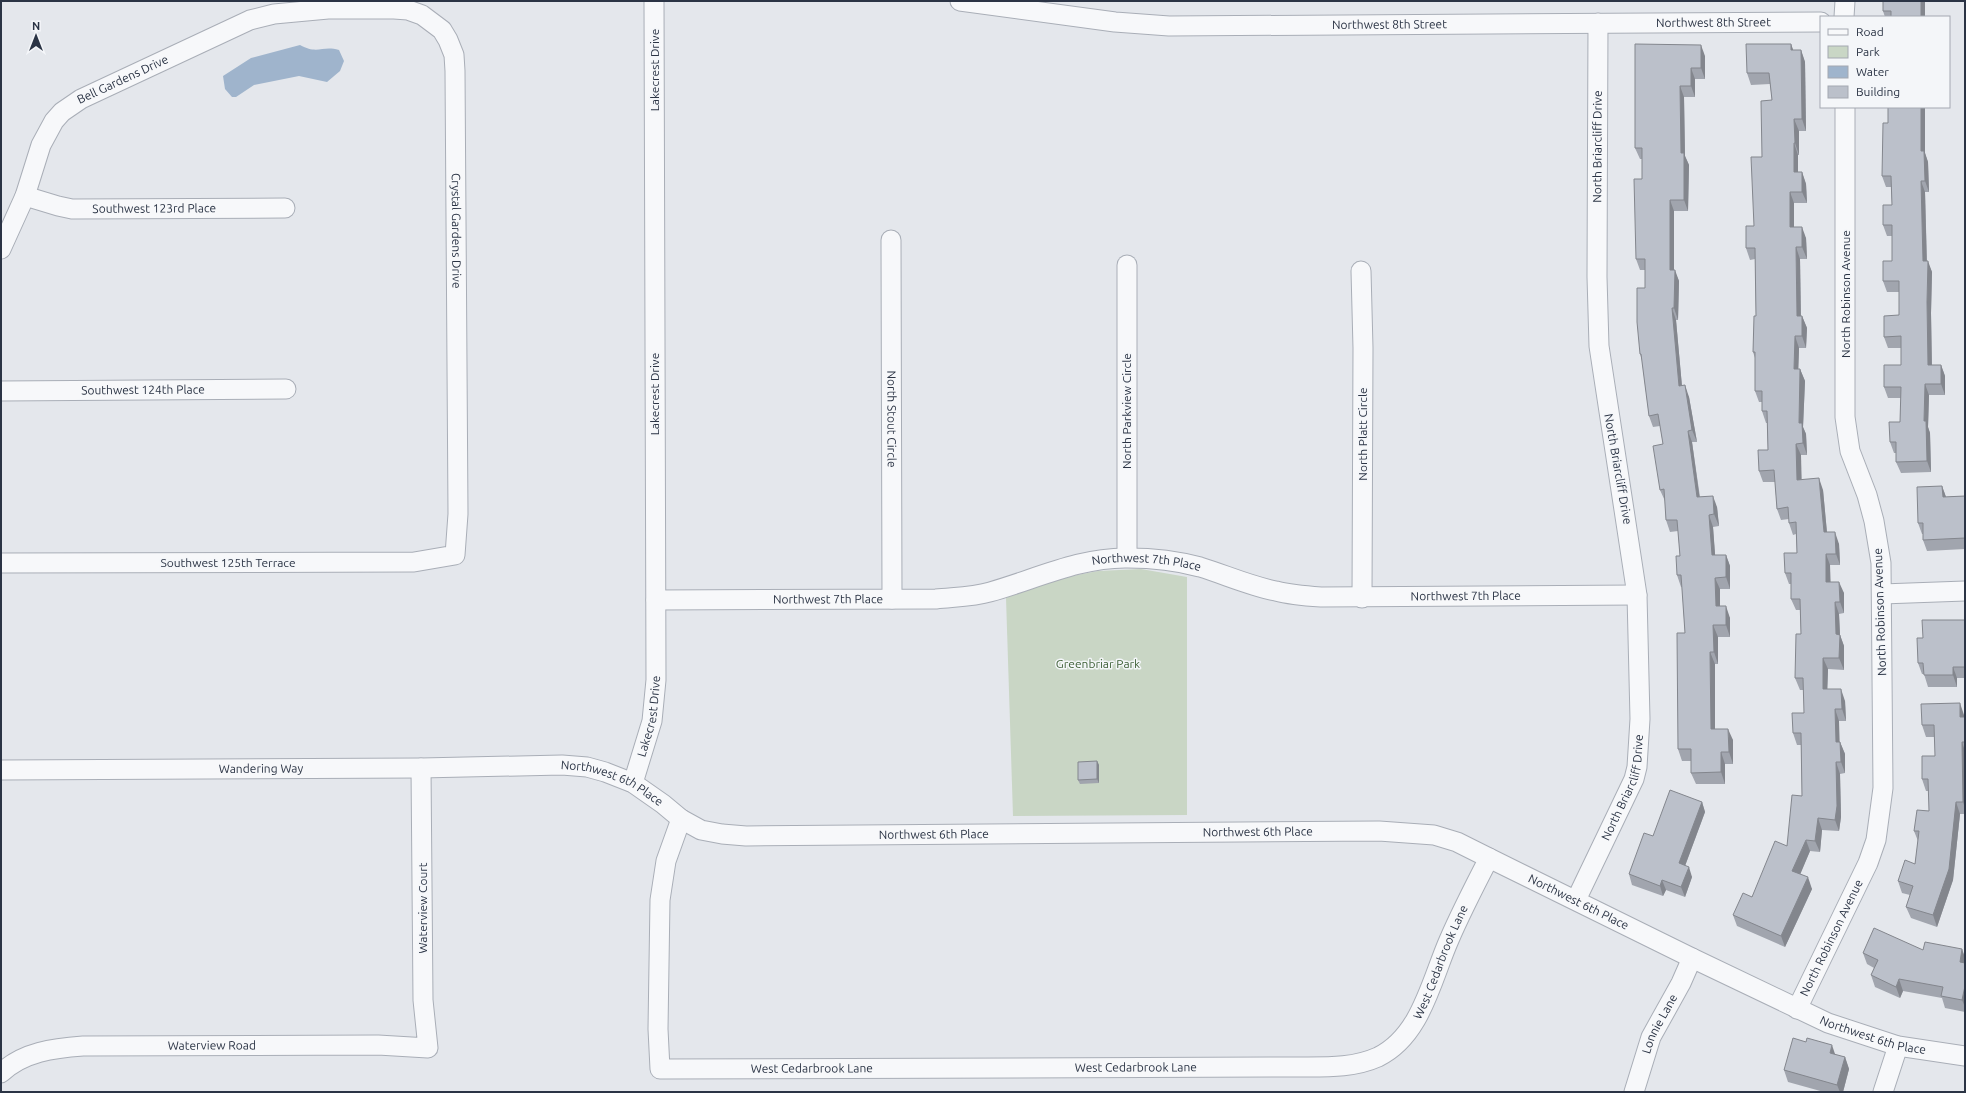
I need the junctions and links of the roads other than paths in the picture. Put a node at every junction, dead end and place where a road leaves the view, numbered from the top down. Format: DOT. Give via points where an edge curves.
graph roads {
  1 [pos="654,1"];
  2 [pos="960,1"];
  3 [pos="1845,1"];
  4 [pos="328,5"];
  5 [pos="1844,16"];
  6 [pos="1820,22"];
  7 [pos="1598,23"];
  8 [pos="1845,108"];
  9 [pos="25,196"];
  10 [pos="285,208"];
  11 [pos="891,240"];
  12 [pos="1,249"];
  13 [pos="1127,265"];
  14 [pos="1361,271"];
  15 [pos="286,389"];
  16 [pos="1,391"];
  17 [pos="455,555"];
  18 [pos="1127,558"];
  19 [pos="1,563"];
  20 [pos="1965,591"];
  21 [pos="1882,594"];
  22 [pos="1637,595"];
  23 [pos="1362,598"];
  24 [pos="892,599"];
  25 [pos="656,600"];
  26 [pos="521,766"];
  27 [pos="421,768"];
  28 [pos="1,770"];
  29 [pos="633,783"];
  30 [pos="681,819"];
  31 [pos="1489,858"];
  32 [pos="1576,900"];
  33 [pos="1692,958"];
  34 [pos="1797,1009"];
  35 [pos="1898,1046"];
  36 [pos="428,1048"];
  37 [pos="1965,1056"];
  38 [pos="1,1073"];
  39 [pos="1634,1092"];
  40 [pos="1883,1092"];
  1 -- 25 [label="street, Lakecrest Drive"];
  2 -- 7 [label="street, Northwest 8th Street" via="1114,22 1169,26"];
  3 -- 5 [label="street"];
  4 -- 9 [label="street, Bell Gardens Drive" via="250,20 81,99 54,121 41,145"];
  4 -- 17 [label="street, Crystal Gardens Drive" via="408,10 422,15 442,30 454,55 458,498"];
  6 -- 7 [label="street, Northwest 8th Street"];
  7 -- 22 [label="street, North Briarcliff Drive" via="1599,346"];
  8 -- 21 [label="street, North Robinson Avenue" via="1845,417 1850,451 1874,521 1881,563"];
  9 -- 10 [label="street, Southwest 123rd Place" via="72,209"];
  9 -- 12 [label="street, Bell Gardens Drive"];
  11 -- 24 [label="street, North Stout Circle"];
  13 -- 18 [label="street, North Parkview Circle"];
  14 -- 23 [label="street, North Platt Circle"];
  15 -- 16 [label="street, Southwest 124th Place"];
  17 -- 19 [label="street, Southwest 125th Terrace" via="414,562"];
  18 -- 23 [label="street, Northwest 7th Place" via="1199,567 1276,591 1321,597"];
  18 -- 24 [label="street, Northwest 7th Place" via="1073,566 990,592 967,596"];
  20 -- 21 [label="street"];
  21 -- 34 [label="street, North Robinson Avenue" via="1883,788 1876,840 1868,863"];
  22 -- 23 [label="street, Northwest 7th Place"];
  22 -- 32 [label="street, North Briarcliff Drive" via="1640,719 1638,767 1626,798"];
  24 -- 25 [label="street, Northwest 7th Place"];
  25 -- 29 [label="street, Lakecrest Drive" via="655,701 647,740"];
  26 -- 27 [label="street, Wandering Way"];
  26 -- 29 [label="street, Northwest 6th Place" via="587,767"];
  27 -- 28 [label="street, Wandering Way"];
  27 -- 36 [label="street, Waterview Court" via="424,1000"];
  29 -- 30 [label="street, Northwest 6th Place"];
  30 -- 31 [label="street, Northwest 6th Place" via="701,830 746,836 1411,832 1457,842"];
  30 -- 31 [label="street, West Cedarbrook Lane" via="666,861 660,900 660,1069 1308,1067 1357,1064 1389,1050 1407,1033 1422,1008 1463,909"];
  31 -- 32 [label="street, Northwest 6th Place"];
  32 -- 33 [label="street, Northwest 6th Place"];
  33 -- 34 [label="street, Northwest 6th Place"];
  33 -- 39 [label="street, Lonnie Lane" via="1651,1037"];
  34 -- 35 [label="street, Northwest 6th Place" via="1847,1030"];
  35 -- 37 [label="street, Northwest 6th Place"];
  35 -- 40 [label="street"];
  36 -- 38 [label="street, Waterview Road" via="378,1045 83,1046 38,1052 19,1060"];
}
